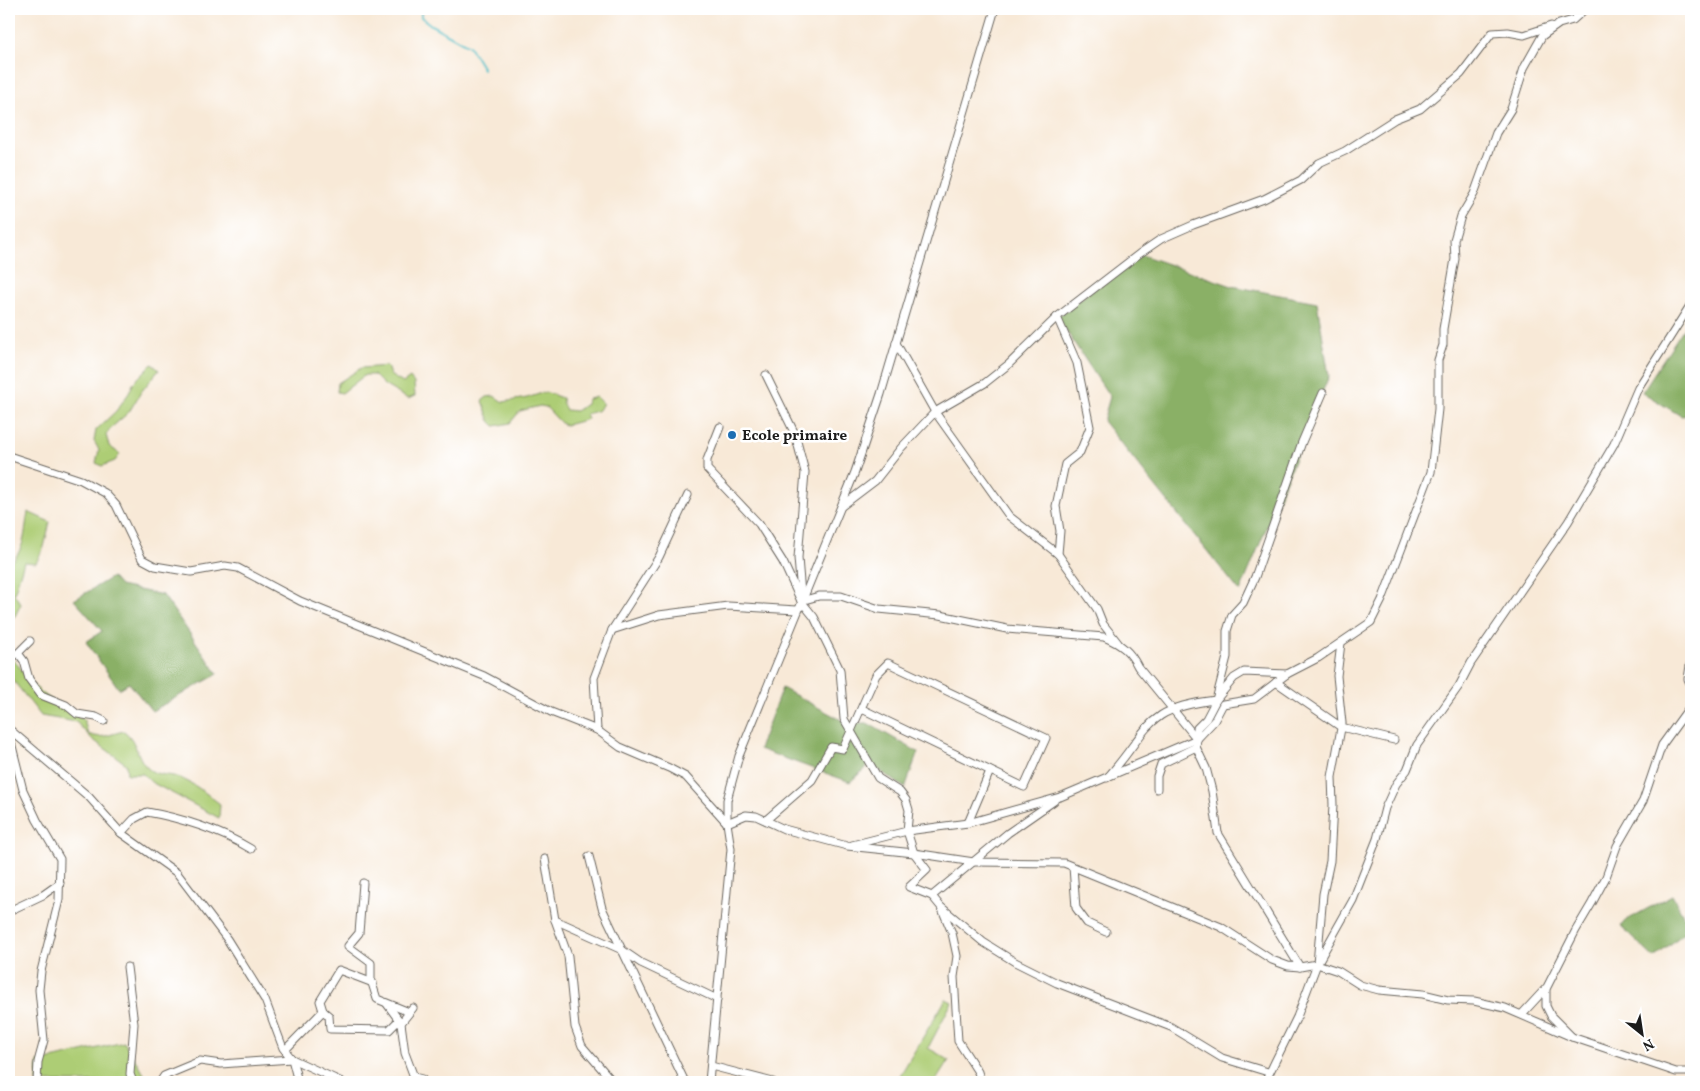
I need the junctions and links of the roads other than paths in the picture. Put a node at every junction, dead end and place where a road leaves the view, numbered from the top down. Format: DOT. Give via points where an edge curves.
graph roads {
  1 [pos="995,9"];
  2 [pos="1585,9"];
  3 [pos="1559,24"];
  4 [pos="1691,304"];
  5 [pos="1057,317"];
  6 [pos="896,343"];
  7 [pos="766,376"];
  8 [pos="1323,393"];
  9 [pos="935,412"];
  10 [pos="720,426"];
  11 [pos="9,456"];
  12 [pos="688,495"];
  13 [pos="842,506"];
  14 [pos="1058,554"];
  15 [pos="801,601"];
  16 [pos="798,610"];
  17 [pos="612,630"];
  18 [pos="30,641"];
  19 [pos="1119,643"];
  20 [pos="1341,643"];
  21 [pos="18,653"];
  22 [pos="9,658"];
  23 [pos="1691,659"];
  24 [pos="1286,674"];
  25 [pos="1276,682"];
  26 [pos="1691,685"];
  27 [pos="1216,700"];
  28 [pos="1691,705"];
  29 [pos="1172,708"];
  30 [pos="862,709"];
  31 [pos="104,720"];
  32 [pos="1341,727"];
  33 [pos="9,729"];
  34 [pos="850,729"];
  35 [pos="597,730"];
  36 [pos="9,734"];
  37 [pos="1197,739"];
  38 [pos="1394,740"];
  39 [pos="1196,748"];
  40 [pos="990,771"];
  41 [pos="1107,778"];
  42 [pos="1157,789"];
  43 [pos="1060,797"];
  44 [pos="766,820"];
  45 [pos="727,823"];
  46 [pos="968,823"];
  47 [pos="908,831"];
  48 [pos="121,833"];
  49 [pos="847,846"];
  50 [pos="251,849"];
  51 [pos="914,852"];
  52 [pos="589,856"];
  53 [pos="545,859"];
  54 [pos="974,862"];
  55 [pos="1073,867"];
  56 [pos="60,883"];
  57 [pos="363,883"];
  58 [pos="932,896"];
  59 [pos="942,907"];
  60 [pos="9,911"];
  61 [pos="555,920"];
  62 [pos="1106,932"];
  63 [pos="622,950"];
  64 [pos="1317,964"];
  65 [pos="128,967"];
  66 [pos="1300,967"];
  67 [pos="373,983"];
  68 [pos="1547,987"];
  69 [pos="716,999"];
  70 [pos="386,1002"];
  71 [pos="323,1011"];
  72 [pos="1522,1014"];
  73 [pos="400,1022"];
  74 [pos="1572,1036"];
  75 [pos="285,1050"];
  76 [pos="292,1059"];
  77 [pos="711,1066"];
  78 [pos="1268,1072"];
  79 [pos="1691,1072"];
  80 [pos="756,1080"];
  81 [pos="37,1082"];
  82 [pos="133,1082"];
  83 [pos="160,1082"];
  84 [pos="298,1082"];
  85 [pos="342,1082"];
  86 [pos="424,1082"];
  87 [pos="612,1082"];
  88 [pos="685,1082"];
  89 [pos="709,1082"];
  90 [pos="773,1082"];
  91 [pos="981,1082"];
  92 [pos="1265,1082"];
  1 -- 6 [label="street"];
  2 -- 3 [label="street" via="1573,20"];
  3 -- 5 [label="street" via="1524,35 1492,33 1461,74 1420,109 1395,119 1344,152 1319,162 1301,180 1264,199 1160,240"];
  3 -- 20 [label="street" via="1542,36 1524,68 1511,109 1496,132 1454,240 1455,260 1438,360 1438,409 1432,472 1371,622"];
  4 -- 64 [label="street" via="1638,388 1614,444 1568,522 1417,745 1385,808 1377,839 1353,900"];
  5 -- 9 [label="street" via="1009,364 962,398"];
  5 -- 14 [label="street" via="1076,363 1090,427 1080,452 1065,464 1056,506 1060,531"];
  6 -- 9 [label="street"];
  6 -- 13 [label="street"];
  7 -- 15 [label="street" via="795,434 804,472 798,558"];
  8 -- 27 [label="street" via="1299,450 1255,577 1243,603 1232,615 1227,631 1227,657"];
  9 -- 13 [label="street" via="875,481"];
  9 -- 14 [label="street" via="1009,516"];
  10 -- 15 [label="street" via="707,460 707,469 759,524 783,562"];
  11 -- 35 [label="street" via="81,480 105,493 119,510 142,559 154,566 191,572 225,566 238,568 300,601 484,676 551,712"];
  12 -- 17 [label="street" via="659,557"];
  13 -- 15 [label="street"];
  14 -- 19 [label="street"];
  15 -- 16 [label="street"];
  15 -- 19 [label="street" via="819,596 841,596 879,610 940,615 1007,629 1104,637"];
  15 -- 34 [label="street" via="814,617 840,670 844,719"];
  16 -- 17 [label="street" via="728,606 659,615"];
  16 -- 45 [label="street" via="738,756 728,800"];
  17 -- 35 [label="street" via="594,678"];
  18 -- 21 [label="street"];
  19 -- 29 [label="street" via="1131,653 1138,667"];
  20 -- 24 [label="street"];
  20 -- 32 [label="street" via="1336,667"];
  21 -- 22 [label="street"];
  21 -- 31 [label="street" via="24,661 28,679 41,695 66,705 77,714"];
  23 -- 26 [label="street" via="1688,679"];
  24 -- 25 [label="street"];
  24 -- 27 [label="street" via="1244,672 1234,678"];
  25 -- 32 [label="street"];
  25 -- 37 [label="street" via="1254,699 1223,704 1214,721"];
  27 -- 29 [label="street"];
  27 -- 37 [label="street" via="1197,728"];
  28 -- 68 [label="street" via="1662,745 1643,802 1617,846 1606,877"];
  29 -- 37 [label="street"];
  29 -- 41 [label="street" via="1149,722"];
  30 -- 34 [label="street"];
  30 -- 40 [label="street"];
  30 -- 40 [label="street" via="876,675 888,663 1046,738 1024,787"];
  32 -- 38 [label="street"];
  32 -- 64 [label="street" via="1332,776 1334,805 1330,861 1323,894"];
  33 -- 48 [label="street" via="88,797"];
  34 -- 44 [label="street" via="843,749 831,747 812,780"];
  34 -- 47 [label="street" via="878,778 900,792 906,800"];
  35 -- 45 [label="street" via="620,747 686,778"];
  36 -- 56 [label="street" via="23,790 60,859"];
  37 -- 39 [label="street"];
  37 -- 41 [label="street"];
  39 -- 42 [label="street" via="1161,764"];
  39 -- 66 [label="street" via="1212,791 1218,833"];
  40 -- 46 [label="street"];
  41 -- 43 [label="street"];
  43 -- 46 [label="street"];
  43 -- 54 [label="street" via="1008,833"];
  44 -- 45 [label="street" via="746,815"];
  44 -- 49 [label="street" via="784,829"];
  45 -- 69 [label="street" via="731,849"];
  46 -- 47 [label="street"];
  47 -- 49 [label="street"];
  47 -- 51 [label="street"];
  48 -- 50 [label="street" via="134,819 147,812 209,830"];
  48 -- 75 [label="street" via="177,873 202,903 265,1000"];
  49 -- 51 [label="street"];
  51 -- 54 [label="street"];
  51 -- 58 [label="street" via="927,870 909,887"];
  52 -- 63 [label="street" via="602,908"];
  53 -- 61 [label="street"];
  54 -- 55 [label="street" via="1064,863"];
  54 -- 58 [label="street"];
  55 -- 62 [label="street" via="1076,908 1087,924"];
  55 -- 66 [label="street" via="1212,923 1272,960"];
  56 -- 60 [label="street"];
  56 -- 81 [label="street" via="41,971 44,1040"];
  57 -- 67 [label="street" via="359,933 348,946 371,964"];
  58 -- 59 [label="street"];
  59 -- 78 [label="street" via="983,942 1015,962 1171,1027 1222,1058"];
  59 -- 91 [label="street" via="957,956 954,977 958,1041"];
  61 -- 63 [label="street"];
  61 -- 87 [label="street" via="568,956 575,1027 582,1046"];
  63 -- 69 [label="street" via="641,963"];
  63 -- 88 [label="street"];
  64 -- 66 [label="street"];
  64 -- 72 [label="street" via="1338,971 1360,985 1379,990 1474,1001"];
  64 -- 78 [label="street" via="1297,1017"];
  65 -- 82 [label="street" via="134,1024 130,1074"];
  67 -- 70 [label="street" via="377,999"];
  67 -- 71 [label="street" via="339,970 320,1001"];
  68 -- 72 [label="street"];
  68 -- 74 [label="street" via="1548,1011"];
  69 -- 77 [label="street"];
  70 -- 73 [label="street"];
  70 -- 73 [label="street" via="411,1010"];
  71 -- 73 [label="street" via="329,1016 330,1029 389,1030"];
  71 -- 75 [label="street"];
  72 -- 74 [label="street"];
  73 -- 86 [label="street" via="405,1053 414,1077"];
  74 -- 79 [label="street" via="1676,1072"];
  75 -- 76 [label="street"];
  76 -- 83 [label="street" via="221,1064 200,1061 164,1076"];
  76 -- 84 [label="street"];
  76 -- 85 [label="street"];
  77 -- 80 [label="street"];
  77 -- 89 [label="street"];
  78 -- 92 [label="street"];
  80 -- 90 [label="street"];
}
